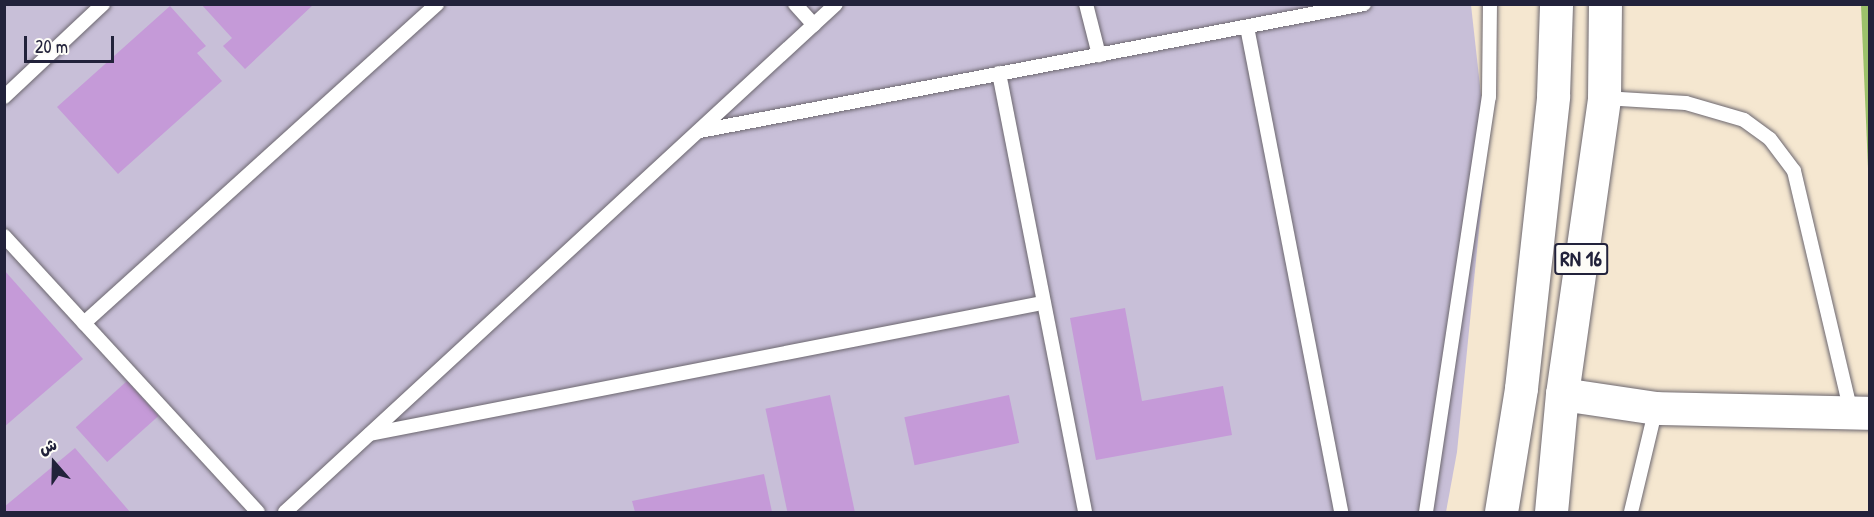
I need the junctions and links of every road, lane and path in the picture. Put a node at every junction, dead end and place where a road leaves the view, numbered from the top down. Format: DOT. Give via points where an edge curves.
graph roads {
  1 [pos="103,4"];
  2 [pos="437,4"];
  3 [pos="795,4"];
  4 [pos="836,4"];
  5 [pos="1086,4"];
  6 [pos="1364,4"];
  7 [pos="1490,4"];
  8 [pos="1556,4"];
  9 [pos="1605,4"];
  10 [pos="814,25"];
  11 [pos="1246,27"];
  12 [pos="1099,55"];
  13 [pos="999,74"];
  14 [pos="1553,96"];
  15 [pos="4,97"];
  16 [pos="1604,98"];
  17 [pos="700,131"];
  18 [pos="4,236"];
  19 [pos="1042,303"];
  20 [pos="84,323"];
  21 [pos="1562,394"];
  22 [pos="1656,408"];
  23 [pos="1860,413"];
  24 [pos="370,434"];
  25 [pos="258,513"];
  26 [pos="285,513"];
  27 [pos="1085,513"];
  28 [pos="1341,513"];
  29 [pos="1426,513"];
  30 [pos="1501,513"];
  31 [pos="1551,513"];
  32 [pos="1631,513"];
  1 -- 15 [label="lane"];
  2 -- 20 [label="lane"];
  3 -- 10 [label="lane"];
  4 -- 10 [label="lane"];
  5 -- 12 [label="lane"];
  6 -- 11 [label="lane"];
  7 -- 29 [label="lane" via="1489,97"];
  8 -- 14 [label="main road, RN 16"];
  9 -- 16 [label="main road, RN 16"];
  10 -- 17 [label="lane"];
  11 -- 12 [label="lane"];
  11 -- 28 [label="lane"];
  12 -- 13 [label="lane"];
  13 -- 17 [label="lane"];
  13 -- 19 [label="lane"];
  14 -- 16 [label="main road"];
  14 -- 30 [label="main road, RN 16" via="1521,388"];
  16 -- 21 [label="main road, RN 16"];
  16 -- 23 [label="lane" via="1686,103 1744,120 1770,139 1794,171"];
  17 -- 24 [label="lane"];
  18 -- 20 [label="lane"];
  19 -- 24 [label="lane"];
  19 -- 27 [label="lane"];
  20 -- 25 [label="lane"];
  21 -- 22 [label="main road"];
  21 -- 31 [label="main road, RN 16"];
  22 -- 23 [label="main road"];
  22 -- 32 [label="lane"];
  24 -- 26 [label="lane"];
}
